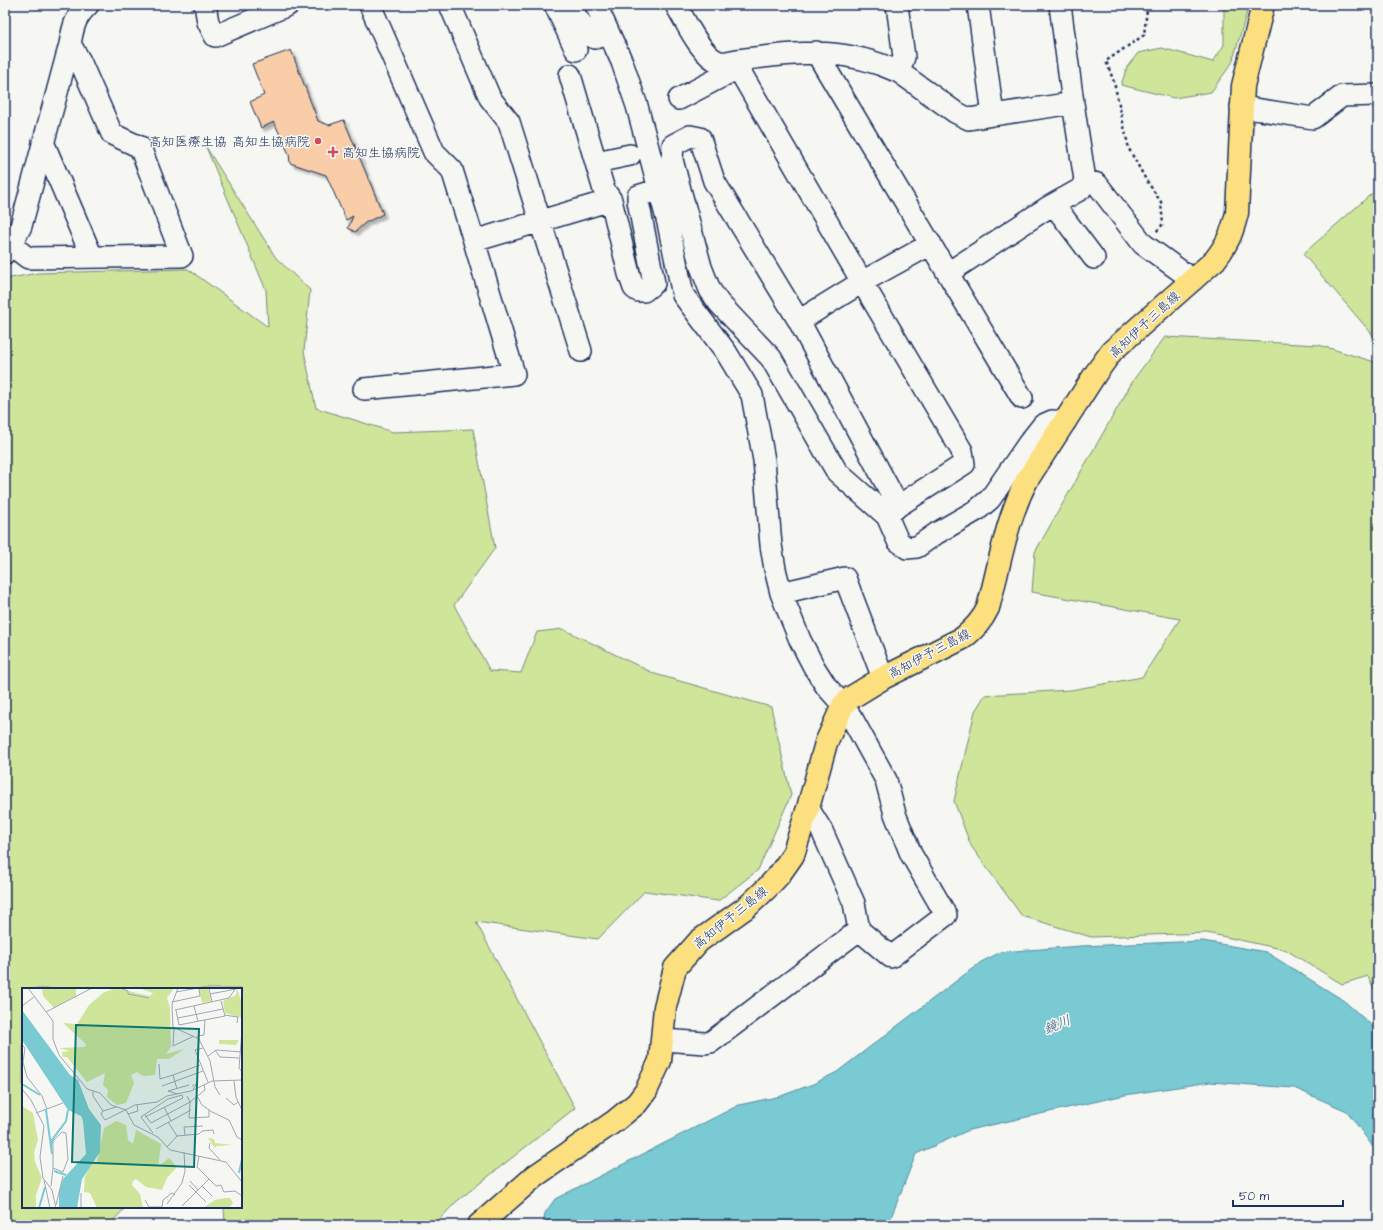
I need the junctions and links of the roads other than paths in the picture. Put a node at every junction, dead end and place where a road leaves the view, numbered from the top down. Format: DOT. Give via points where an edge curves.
graph roads {
  1 [pos="205,5"];
  2 [pos="288,5"];
  3 [pos="370,5"];
  4 [pos="450,5"];
  5 [pos="555,5"];
  6 [pos="568,5"];
  7 [pos="596,5"];
  8 [pos="676,5"];
  9 [pos="897,5"];
  10 [pos="978,5"];
  11 [pos="1060,5"];
  12 [pos="1263,5"];
  13 [pos="78,9"];
  14 [pos="609,34"];
  15 [pos="70,44"];
  16 [pos="576,50"];
  17 [pos="816,52"];
  18 [pos="738,64"];
  19 [pos="899,72"];
  20 [pos="570,75"];
  21 [pos="1378,95"];
  22 [pos="679,99"];
  23 [pos="1073,103"];
  24 [pos="1241,107"];
  25 [pos="993,115"];
  26 [pos="43,142"];
  27 [pos="630,155"];
  28 [pos="596,162"];
  29 [pos="1085,180"];
  30 [pos="660,189"];
  31 [pos="611,200"];
  32 [pos="1054,205"];
  33 [pos="540,220"];
  34 [pos="474,240"];
  35 [pos="931,244"];
  36 [pos="8,249"];
  37 [pos="92,257"];
  38 [pos="1094,258"];
  39 [pos="948,273"];
  40 [pos="1193,280"];
  41 [pos="862,282"];
  42 [pos="799,321"];
  43 [pos="581,351"];
  44 [pos="364,389"];
  45 [pos="1022,398"];
  46 [pos="1065,422"];
  47 [pos="892,511"];
  48 [pos="781,593"];
  49 [pos="883,678"];
  50 [pos="843,705"];
  51 [pos="808,808"];
  52 [pos="859,930"];
  53 [pos="663,1040"];
  54 [pos="479,1225"];
  1 -- 2 [label="street" via="208,22 215,36"];
  3 -- 34 [label="street" via="434,152 452,170"];
  4 -- 33 [label="street" via="490,98 509,122"];
  5 -- 16 [label="street"];
  6 -- 14 [label="street" via="590,36 595,38"];
  7 -- 14 [label="street"];
  8 -- 18 [label="street" via="699,44 710,56 719,62"];
  9 -- 19 [label="street" via="904,57"];
  10 -- 25 [label="street"];
  11 -- 23 [label="street"];
  12 -- 24 [label="main road, 高知伊予三島線" via="1247,65"];
  13 -- 15 [label="street"];
  14 -- 30 [label="street" via="637,106"];
  15 -- 26 [label="street"];
  15 -- 37 [label="street" via="112,134 140,147 182,256"];
  17 -- 18 [label="street"];
  17 -- 19 [label="street" via="864,58"];
  17 -- 35 [label="street"];
  18 -- 22 [label="street"];
  18 -- 41 [label="street"];
  19 -- 25 [label="street" via="969,119"];
  20 -- 28 [label="street"];
  21 -- 24 [label="street" via="1342,96 1313,118"];
  23 -- 25 [label="street"];
  23 -- 29 [label="street"];
  24 -- 40 [label="main road, 高知伊予三島線" via="1237,213 1226,246"];
  26 -- 36 [label="street" via="21,226"];
  26 -- 37 [label="street"];
  27 -- 28 [label="street"];
  28 -- 31 [label="street" via="604,190"];
  29 -- 32 [label="street" via="1081,189"];
  29 -- 40 [label="street" via="1097,184 1143,244"];
  30 -- 31 [label="street" via="638,196 654,283 644,291 634,288"];
  30 -- 48 [label="street" via="683,295 726,352 752,395 764,460 770,546"];
  31 -- 33 [label="street"];
  32 -- 38 [label="street"];
  32 -- 39 [label="street"];
  33 -- 34 [label="street"];
  33 -- 43 [label="street"];
  34 -- 44 [label="street" via="514,374"];
  35 -- 39 [label="street"];
  35 -- 41 [label="street"];
  36 -- 37 [label="street" via="28,258"];
  39 -- 45 [label="street"];
  40 -- 46 [label="main road, 高知伊予三島線" via="1112,351"];
  41 -- 42 [label="street"];
  41 -- 47 [label="street" via="962,451 964,464"];
  42 -- 47 [label="street"];
  42 -- 47 [label="street" via="714,181 700,138 690,136 672,145 672,160 701,267 710,290 771,358 837,472"];
  46 -- 47 [label="street" via="1052,420 1042,425 990,499 977,510 917,547 907,548 898,541"];
  46 -- 49 [label="main road, 高知伊予三島線" via="1019,495 1012,512 988,608 982,619 963,638"];
  48 -- 49 [label="street" via="845,578"];
  48 -- 50 [label="street" via="814,667"];
  49 -- 50 [label="main road, 高知伊予三島線"];
  50 -- 51 [label="main road, 高知伊予三島線" via="826,743"];
  50 -- 52 [label="street" via="886,780 895,814 912,854 946,915 890,957"];
  51 -- 52 [label="street" via="822,831 854,903"];
  51 -- 53 [label="main road, 高知伊予三島線" via="793,856 779,875 748,906 699,941 675,968 665,1007"];
  52 -- 53 [label="street" via="711,1042"];
  53 -- 54 [label="main road, 高知伊予三島線" via="660,1061 646,1091 637,1103 535,1176"];
}
